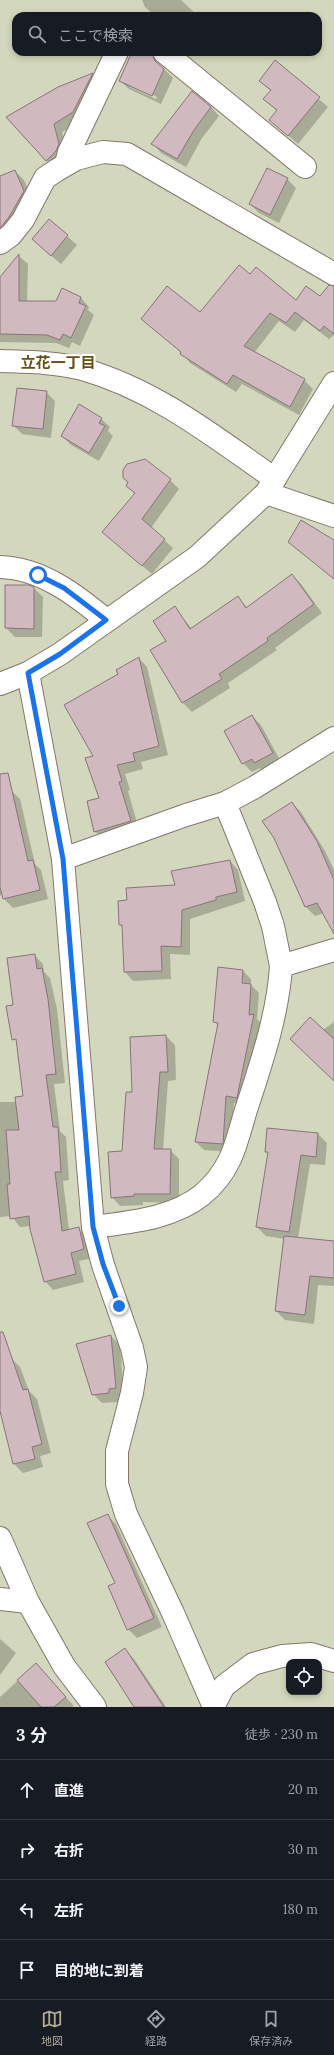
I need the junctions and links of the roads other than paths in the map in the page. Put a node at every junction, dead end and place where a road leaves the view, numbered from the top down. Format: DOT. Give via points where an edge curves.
graph roads {
  1 [pos="115,56"];
  2 [pos="169,56"];
  3 [pos="66,164"];
  4 [pos="305,167"];
  5 [pos="0,243"];
  6 [pos="334,274"];
  7 [pos="0,361"];
  8 [pos="334,383"];
  9 [pos="270,486"];
  10 [pos="334,516"];
  11 [pos="0,567"];
  12 [pos="106,620"];
  13 [pos="28,673"];
  14 [pos="0,684"];
  15 [pos="334,738"];
  16 [pos="226,803"];
  17 [pos="63,859"];
  18 [pos="334,950"];
  19 [pos="282,966"];
  20 [pos="93,1227"];
  21 [pos="0,1538"];
  22 [pos="0,1599"];
  23 [pos="28,1602"];
  24 [pos="334,1661"];
  25 [pos="96,1707"];
  26 [pos="214,1707"];
  1 -- 3 [label="street" via="69,152"];
  2 -- 4 [label="street"];
  3 -- 5 [label="street" via="45,178 23,220 11,235"];
  3 -- 6 [label="street" via="76,158 103,152 127,154"];
  7 -- 9 [label="street" via="32,362 81,369 132,386 181,413"];
  8 -- 9 [label="street"];
  9 -- 10 [label="street"];
  9 -- 12 [label="street" via="197,557"];
  11 -- 12 [label="street" via="38,575 64,588"];
  12 -- 13 [label="street" via="60,654"];
  13 -- 14 [label="street"];
  13 -- 17 [label="street"];
  15 -- 16 [label="street" via="255,788"];
  16 -- 17 [label="street" via="186,814"];
  16 -- 19 [label="street" via="265,902"];
  17 -- 20 [label="street"];
  18 -- 19 [label="street"];
  19 -- 20 [label="street" via="271,1024 254,1086 230,1159 217,1181 201,1196 177,1210 145,1219"];
  20 -- 26 [label="street" via="136,1367 117,1451 117,1484 126,1514"];
  21 -- 23 [label="street"];
  22 -- 23 [label="street"];
  23 -- 25 [label="street" via="64,1666"];
  24 -- 26 [label="street" via="310,1654 282,1656 253,1664 224,1686"];
}
